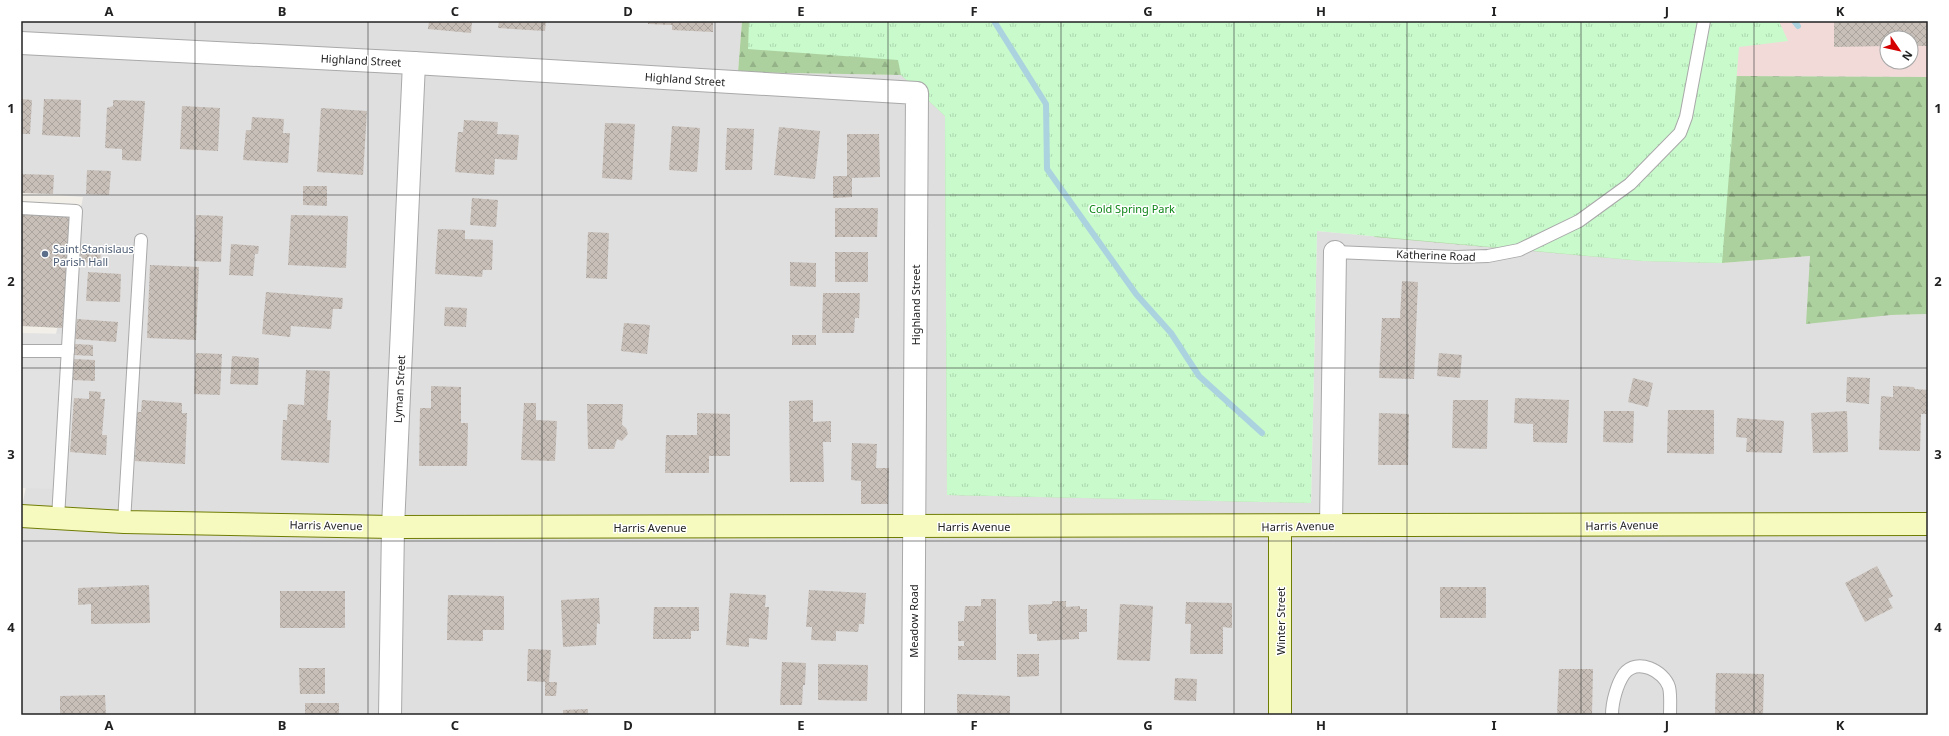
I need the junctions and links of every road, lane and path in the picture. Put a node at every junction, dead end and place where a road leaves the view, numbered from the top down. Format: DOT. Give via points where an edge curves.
graph roads {
  1 [pos="1704,21"];
  2 [pos="21,43"];
  3 [pos="414,63"];
  4 [pos="21,208"];
  5 [pos="141,240"];
  6 [pos="1335,252"];
  7 [pos="21,351"];
  8 [pos="68,351"];
  9 [pos="21,516"];
  10 [pos="58,518"];
  11 [pos="124,522"];
  12 [pos="1928,524"];
  13 [pos="1331,525"];
  14 [pos="914,526"];
  15 [pos="1280,526"];
  16 [pos="393,527"];
  17 [pos="390,715"];
  18 [pos="913,715"];
  19 [pos="1280,715"];
  20 [pos="1612,715"];
  21 [pos="1670,715"];
  1 -- 6 [label="lane, Katherine Road" via="1686,117 1680,133 1630,184 1579,221 1519,250 1488,256"];
  2 -- 3 [label="street, Highland Street"];
  3 -- 14 [label="street, Highland Street" via="916,94"];
  3 -- 16 [label="street, Lyman Street"];
  4 -- 8 [label="lane" via="76,211"];
  5 -- 11 [label="lane"];
  6 -- 13 [label="street, Katherine Road"];
  7 -- 8 [label="lane"];
  8 -- 10 [label="lane"];
  9 -- 10 [label="main road, Harris Avenue"];
  10 -- 11 [label="main road, Harris Avenue"];
  11 -- 16 [label="main road, Harris Avenue"];
  12 -- 13 [label="main road, Harris Avenue"];
  13 -- 15 [label="main road, Harris Avenue"];
  14 -- 15 [label="main road, Harris Avenue"];
  14 -- 16 [label="main road, Harris Avenue"];
  14 -- 18 [label="street, Meadow Road"];
  15 -- 19 [label="main road, Winter Street"];
  16 -- 17 [label="street, Lyman Street"];
  20 -- 21 [label="lane" via="1616,689 1625,672 1636,666 1651,668 1663,676 1669,688"];
}
